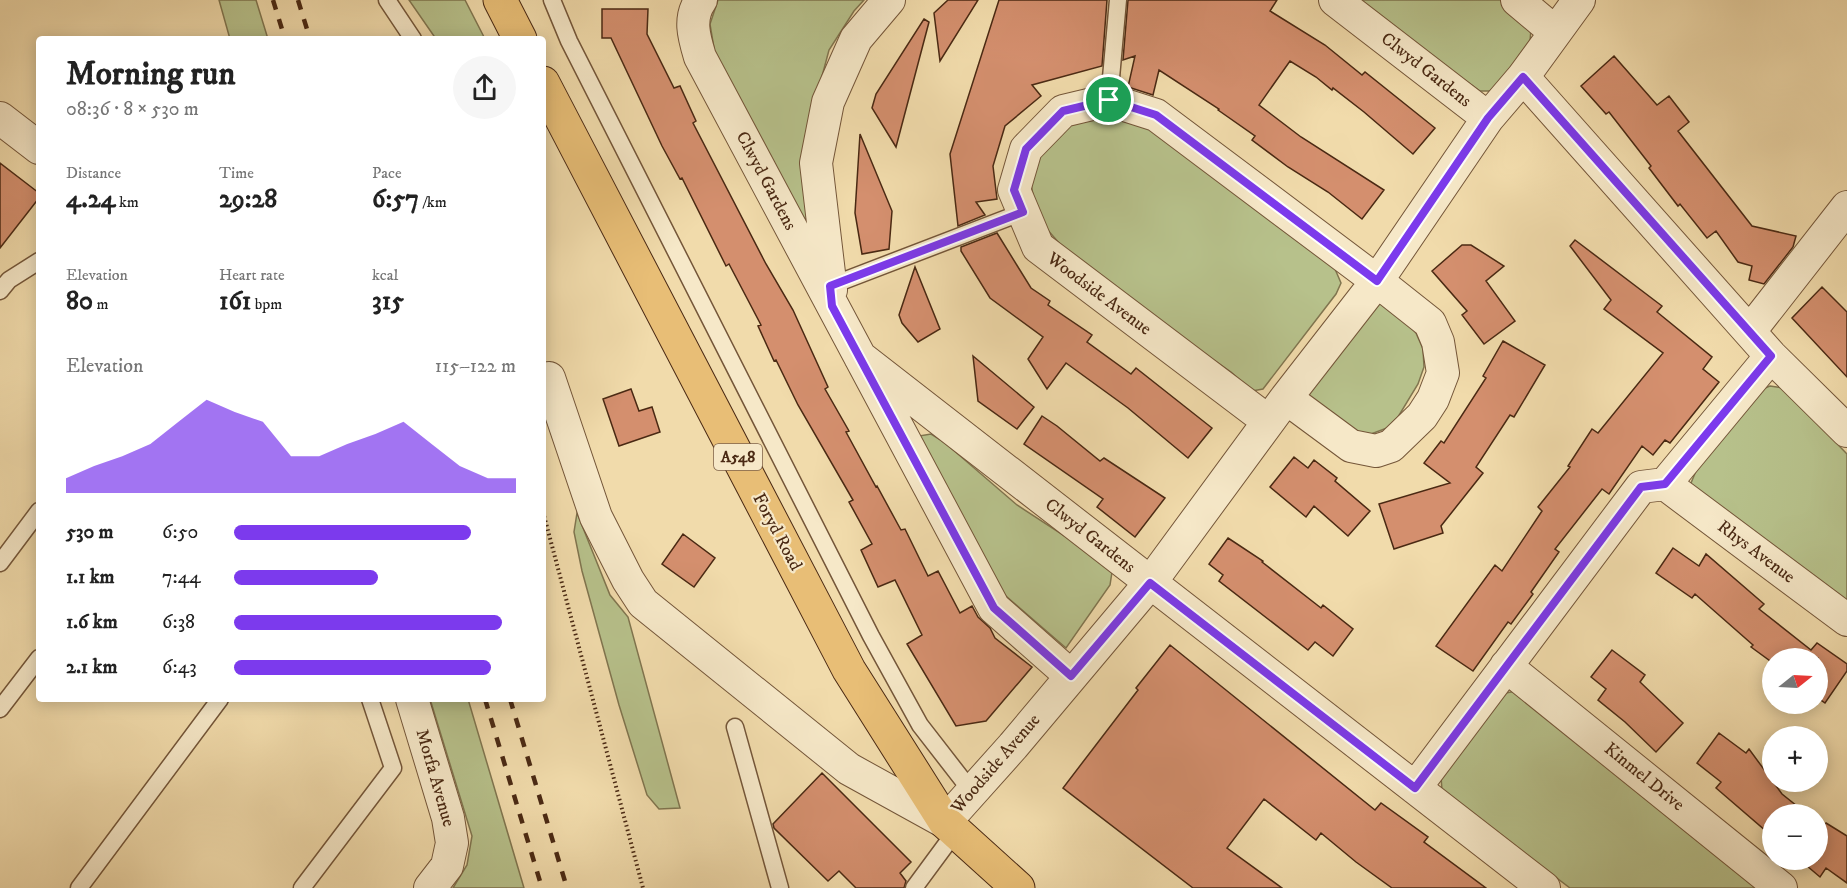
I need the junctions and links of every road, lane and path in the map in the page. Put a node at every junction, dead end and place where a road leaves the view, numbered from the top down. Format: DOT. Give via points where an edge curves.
graph roads {
  1 [pos="387,0"];
  2 [pos="500,0"];
  3 [pos="552,0"];
  4 [pos="701,0"];
  5 [pos="889,0"];
  6 [pos="1118,0"];
  7 [pos="1335,0"];
  8 [pos="1517,0"];
  9 [pos="1579,0"];
  10 [pos="1555,32"];
  11 [pos="411,36"];
  12 [pos="518,36"];
  13 [pos="1523,77"];
  14 [pos="546,89"];
  15 [pos="1109,100"];
  16 [pos="0,118"];
  17 [pos="1488,118"];
  18 [pos="36,146"];
  19 [pos="1847,207"];
  20 [pos="1023,212"];
  21 [pos="36,263"];
  22 [pos="1377,281"];
  23 [pos="0,291"];
  24 [pos="831,296"];
  25 [pos="1750,331"];
  26 [pos="1771,356"];
  27 [pos="860,357"];
  28 [pos="546,370"];
  29 [pos="1277,409"];
  30 [pos="1847,431"];
  31 [pos="1665,484"];
  32 [pos="36,515"];
  33 [pos="546,523"];
  34 [pos="0,563"];
  35 [pos="1150,583"];
  36 [pos="1847,621"];
  37 [pos="36,662"];
  38 [pos="1506,666"];
  39 [pos="1071,676"];
  40 [pos="218,702"];
  41 [pos="371,702"];
  42 [pos="413,702"];
  43 [pos="0,709"];
  44 [pos="735,727"];
  45 [pos="1415,788"];
  46 [pos="972,792"];
  47 [pos="951,827"];
  48 [pos="79,888"];
  49 [pos="302,888"];
  50 [pos="430,888"];
  51 [pos="643,888"];
  52 [pos="780,888"];
  53 [pos="914,888"];
  54 [pos="1018,888"];
  55 [pos="1544,888"];
  56 [pos="1781,888"];
  1 -- 11 [label="lane"];
  2 -- 12 [label="main road"];
  3 -- 46 [label="lane" via="569,41 871,636 920,725"];
  4 -- 24 [label="street, Clwyd Gardens" via="694,9 693,34 700,57"];
  5 -- 24 [label="street" via="856,39 828,102 816,163"];
  6 -- 15 [label="lane"];
  7 -- 17 [label="street, Clwyd Gardens"];
  8 -- 10 [label="street"];
  9 -- 10 [label="street, Woodside Avenue"];
  10 -- 13 [label="street, Woodside Avenue"];
  13 -- 17 [label="street, Woodside Avenue"];
  13 -- 25 [label="street"];
  14 -- 47 [label="main road, Foryd Road / A548" via="849,670"];
  15 -- 20 [label="street, Woodside Avenue" via="1063,111 1026,149 1014,190"];
  15 -- 22 [label="street, Woodside Avenue" via="1156,115"];
  16 -- 18 [label="street"];
  17 -- 22 [label="street, Woodside Avenue"];
  19 -- 25 [label="street"];
  20 -- 24 [label="lane"];
  20 -- 29 [label="street, Woodside Avenue" via="1038,247"];
  21 -- 23 [label="lane" via="9,280"];
  22 -- 29 [label="street, Woodside Avenue"];
  22 -- 29 [label="street, Woodside Avenue" via="1430,323 1438,342 1443,373 1422,416 1391,446 1376,451 1351,446"];
  24 -- 27 [label="street, Clwyd Gardens"];
  25 -- 26 [label="street"];
  26 -- 30 [label="street"];
  26 -- 31 [label="street"];
  27 -- 35 [label="street, Clwyd Gardens"];
  27 -- 39 [label="street, Clwyd Gardens" via="994,608"];
  28 -- 47 [label="street" via="596,517 643,603 849,769"];
  29 -- 35 [label="street, Woodside Avenue"];
  31 -- 36 [label="street, Rhys Avenue"];
  31 -- 38 [label="street" via="1641,487"];
  32 -- 34 [label="lane"];
  33 -- 51 [label="path"];
  35 -- 39 [label="street, Woodside Avenue"];
  35 -- 45 [label="street, Clwyd Gardens"];
  37 -- 43 [label="lane"];
  38 -- 45 [label="street"];
  38 -- 56 [label="street, Kinmel Drive"];
  39 -- 46 [label="street, Woodside Avenue"];
  40 -- 48 [label="lane"];
  41 -- 49 [label="lane" via="393,768"];
  42 -- 50 [label="street, Morfa Avenue" via="452,843 447,866"];
  44 -- 52 [label="lane"];
  45 -- 55 [label="street, Clwyd Gardens"];
  46 -- 47 [label="street, Woodside Avenue"];
  47 -- 53 [label="lane"];
  47 -- 54 [label="main road, Foryd Road / A548"];
}
